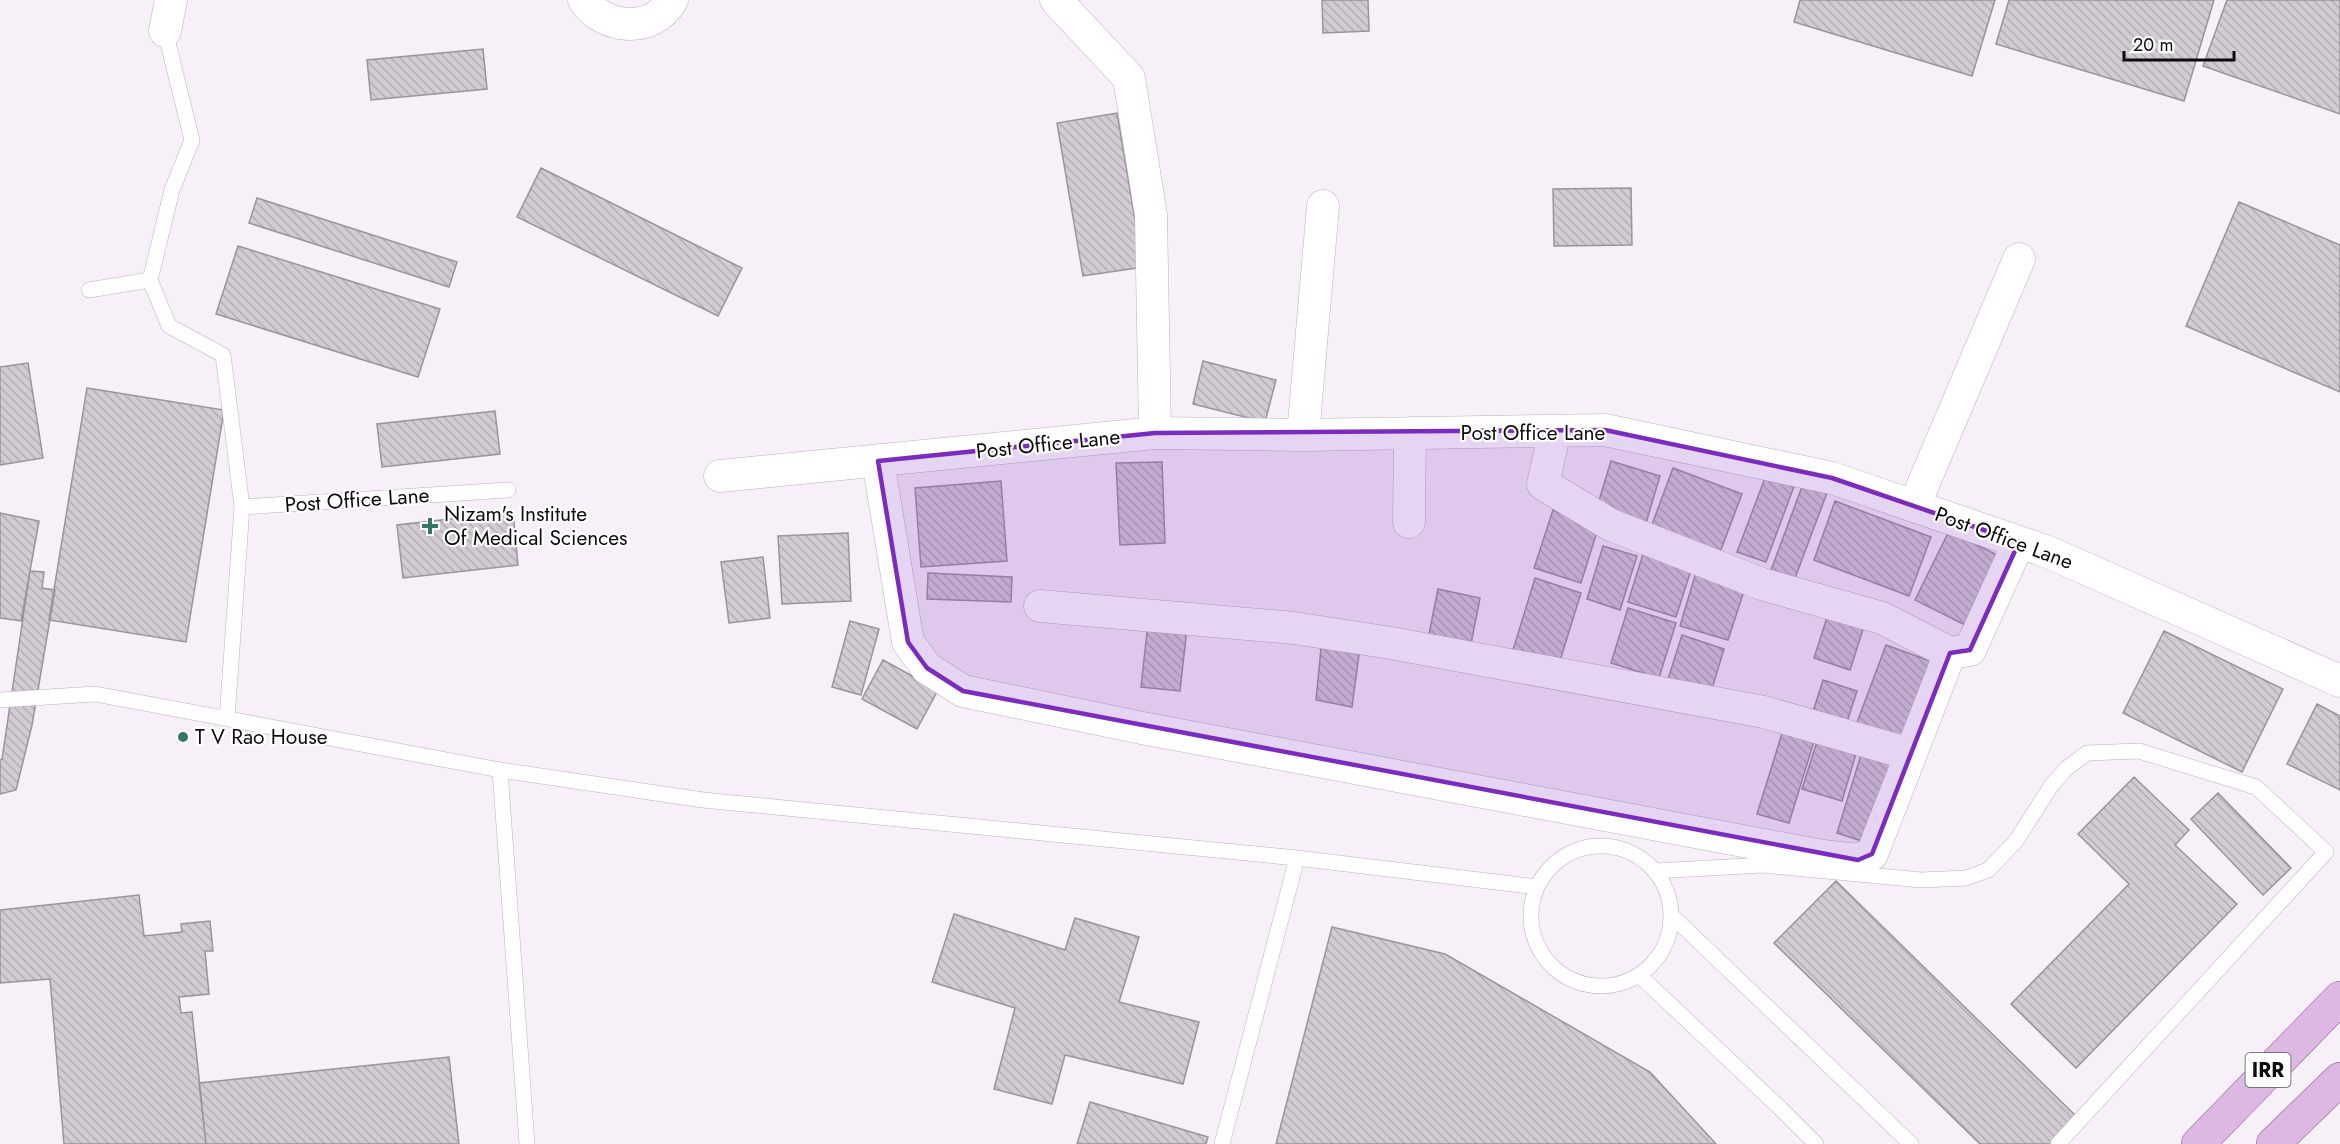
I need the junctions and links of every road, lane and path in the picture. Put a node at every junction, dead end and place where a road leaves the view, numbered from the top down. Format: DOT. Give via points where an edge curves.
graph roads {
  1 [pos="171,0"];
  2 [pos="584,0"];
  3 [pos="672,0"];
  4 [pos="1056,0"];
  5 [pos="165,31"];
  6 [pos="1323,206"];
  7 [pos="2019,259"];
  8 [pos="150,280"];
  9 [pos="89,290"];
  10 [pos="1555,431"];
  11 [pos="1410,433"];
  12 [pos="1155,434"];
  13 [pos="1303,435"];
  14 [pos="878,461"];
  15 [pos="720,476"];
  16 [pos="508,490"];
  17 [pos="1914,506"];
  18 [pos="242,507"];
  19 [pos="1409,522"];
  20 [pos="2019,542"];
  21 [pos="1040,606"];
  22 [pos="1950,653"];
  23 [pos="2340,681"];
  24 [pos="0,700"];
  25 [pos="227,719"];
  26 [pos="1910,754"];
  27 [pos="500,771"];
  28 [pos="1297,858"];
  29 [pos="1655,871"];
  30 [pos="1537,887"];
  31 [pos="1671,915"];
  32 [pos="1639,975"];
  33 [pos="2340,998"];
  34 [pos="2340,1079"];
  35 [pos="527,1144"];
  36 [pos="1222,1144"];
  37 [pos="1816,1144"];
  38 [pos="1911,1144"];
  39 [pos="2058,1144"];
  40 [pos="2198,1144"];
  41 [pos="2273,1144"];
  1 -- 5 [label="street"];
  2 -- 3 [label="street" via="603,18 641,24 657,17"];
  4 -- 12 [label="street" via="1129,78 1151,215"];
  5 -- 8 [label="lane" via="192,140 172,190"];
  6 -- 13 [label="street"];
  7 -- 17 [label="street"];
  8 -- 9 [label="lane"];
  8 -- 18 [label="lane" via="169,326 224,355"];
  10 -- 11 [label="street, Post Office Lane"];
  10 -- 17 [label="street, Post Office Lane" via="1616,432 1832,478"];
  10 -- 22 [label="street" via="1543,484 1611,525 1762,584 1882,618"];
  11 -- 13 [label="street, Post Office Lane"];
  11 -- 19 [label="street"];
  12 -- 13 [label="street, Post Office Lane"];
  12 -- 14 [label="street, Post Office Lane"];
  14 -- 15 [label="street, Post Office Lane"];
  14 -- 26 [label="street" via="908,642 927,668 963,691 1842,860 1858,860 1872,854"];
  16 -- 18 [label="lane, Post Office Lane"];
  17 -- 20 [label="street, Post Office Lane"];
  18 -- 25 [label="lane"];
  20 -- 22 [label="street" via="1970,650"];
  20 -- 23 [label="street, Post Office Lane"];
  21 -- 26 [label="street" via="1294,628 1391,643 1764,712"];
  22 -- 26 [label="street"];
  24 -- 25 [label="lane" via="95,694"];
  25 -- 27 [label="lane"];
  27 -- 28 [label="lane" via="703,800"];
  27 -- 35 [label="lane"];
  28 -- 30 [label="lane"];
  28 -- 36 [label="lane"];
  29 -- 30 [label="lane" via="1629,853 1590,847 1567,855 1549,868"];
  29 -- 31 [label="lane" via="1666,892"];
  29 -- 39 [label="lane" via="1763,865 1921,880 1966,878 1988,870 2016,841 2051,786 2087,753 2139,752 2256,787 2326,852"];
  30 -- 32 [label="lane" via="1530,908 1532,931 1540,952 1555,969 1574,981 1596,986 1618,984"];
  31 -- 32 [label="lane" via="1667,938 1656,960"];
  31 -- 38 [label="lane"];
  32 -- 37 [label="lane"];
  33 -- 40 [label="main road, IRR"];
  34 -- 41 [label="main road, IRR"];
}
